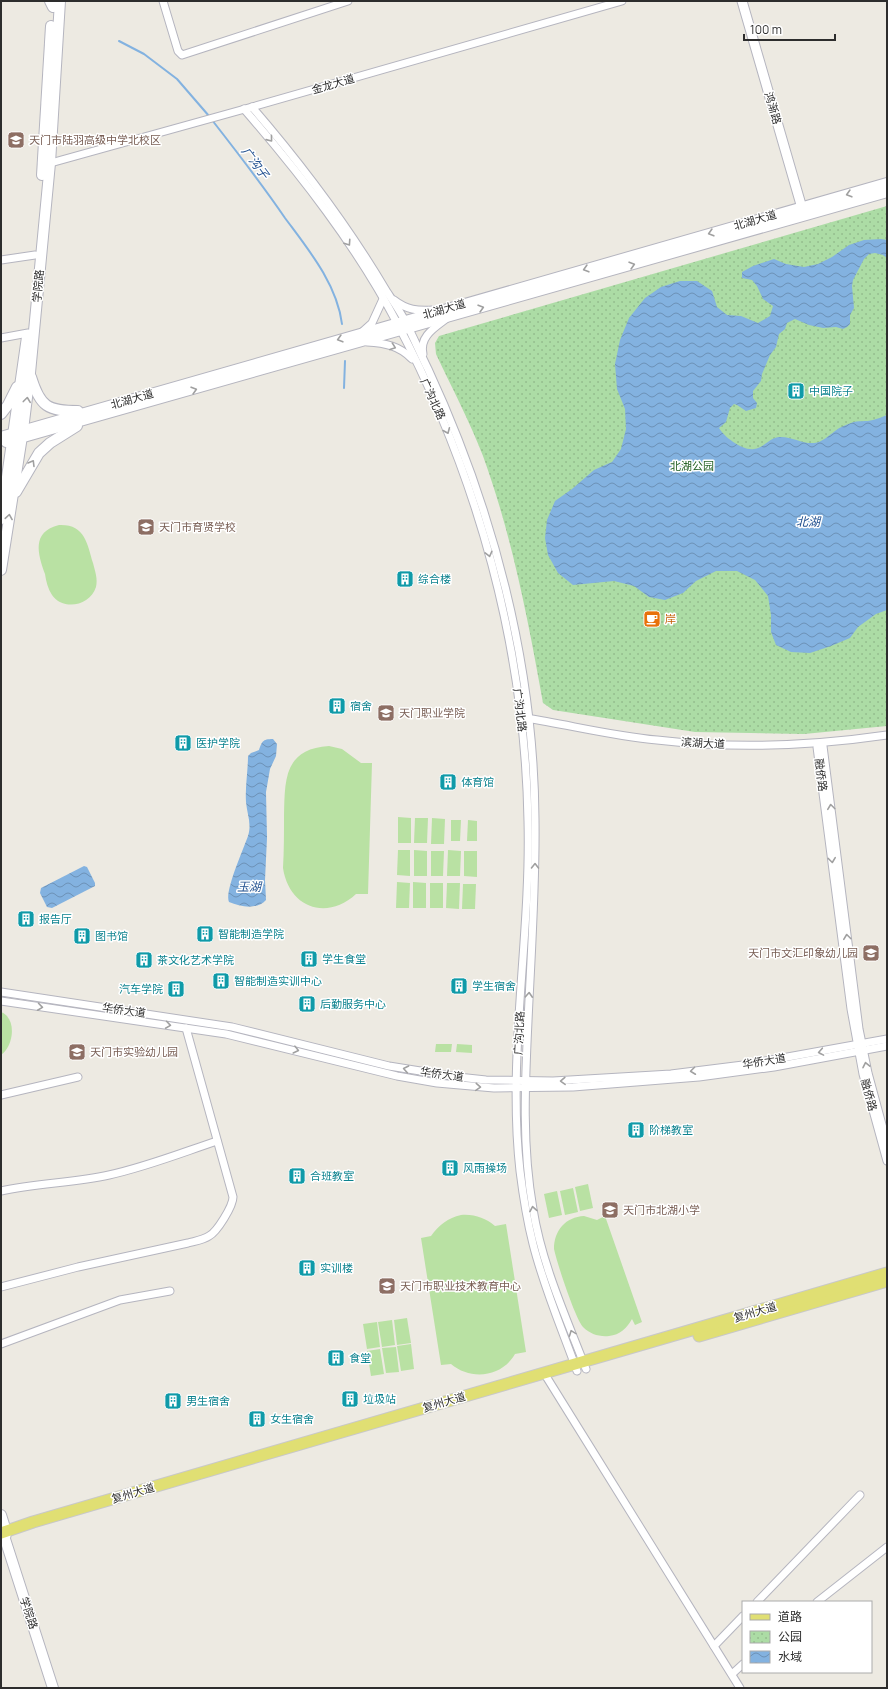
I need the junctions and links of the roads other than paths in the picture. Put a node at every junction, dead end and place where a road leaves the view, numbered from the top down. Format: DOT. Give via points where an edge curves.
graph roads {
  1 [pos="163,1"];
  2 [pos="348,1"];
  3 [pos="622,1"];
  4 [pos="742,1"];
  5 [pos="56,3"];
  6 [pos="252,107"];
  7 [pos="244,109"];
  8 [pos="47,164"];
  9 [pos="887,183"];
  10 [pos="887,192"];
  11 [pos="803,212"];
  12 [pos="35,255"];
  13 [pos="1,260"];
  14 [pos="386,298"];
  15 [pos="447,313"];
  16 [pos="403,326"];
  17 [pos="28,333"];
  18 [pos="362,337"];
  19 [pos="1,338"];
  20 [pos="424,362"];
  21 [pos="417,366"];
  22 [pos="26,373"];
  23 [pos="1,414"];
  24 [pos="90,415"];
  25 [pos="18,435"];
  26 [pos="1,436"];
  27 [pos="1,444"];
  28 [pos="6,495"];
  29 [pos="1,519"];
  30 [pos="1,570"];
  31 [pos="525,720"];
  32 [pos="887,735"];
  33 [pos="887,739"];
  34 [pos="820,745"];
  35 [pos="1,992"];
  36 [pos="1,1001"];
  37 [pos="186,1028"];
  38 [pos="887,1039"];
  39 [pos="887,1046"];
  40 [pos="860,1048"];
  41 [pos="78,1077"];
  42 [pos="516,1085"];
  43 [pos="525,1085"];
  44 [pos="1,1095"];
  45 [pos="217,1141"];
  46 [pos="887,1143"];
  47 [pos="887,1161"];
  48 [pos="1,1191"];
  49 [pos="887,1274"];
  50 [pos="887,1281"];
  51 [pos="1,1287"];
  52 [pos="170,1291"];
  53 [pos="1,1344"];
  54 [pos="580,1367"];
  55 [pos="547,1376"];
  56 [pos="860,1495"];
  57 [pos="1,1515"];
  58 [pos="3,1536"];
  59 [pos="887,1547"];
  60 [pos="758,1601"];
  61 [pos="818,1601"];
  62 [pos="742,1617"];
  63 [pos="714,1646"];
  64 [pos="742,1665"];
  65 [pos="732,1674"];
  66 [pos="53,1688"];
  67 [pos="740,1688"];
  1 -- 2 [label="street" via="178,51 182,55"];
  3 -- 6 [label="street, 金龙大道"];
  4 -- 11 [label="street, 鸿渐路"];
  5 -- 8 [label="main road, 学院路"];
  6 -- 7 [label="street, 金龙大道"];
  6 -- 14 [label="street, 广沟北路" via="294,157 334,211 366,257"];
  7 -- 8 [label="street, 金龙大道"];
  7 -- 14 [label="street, 广沟北路, one-way" via="310,190"];
  8 -- 12 [label="main road, 学院路"];
  8 -- 22 [label="main road, 学院路"];
  9 -- 11 [label="main road, 北湖大道, one-way"];
  10 -- 11 [label="main road, 北湖大道"];
  11 -- 15 [label="main road, 北湖大道"];
  12 -- 13 [label="street"];
  12 -- 17 [label="main road, 学院路"];
  14 -- 15 [label="street" via="417,311"];
  14 -- 16 [label="street, 广沟北路"];
  14 -- 18 [label="street"];
  15 -- 16 [label="main road, 北湖大道"];
  15 -- 20 [label="street" via="426,337 422,350"];
  16 -- 18 [label="main road, 北湖大道"];
  16 -- 20 [label="street, 广沟北路"];
  16 -- 21 [label="street, 广沟北路"];
  17 -- 19 [label="street"];
  17 -- 22 [label="main road, 学院路"];
  18 -- 21 [label="street, one-way" via="393,346 406,353"];
  18 -- 24 [label="main road, 北湖大道"];
  20 -- 31 [label="street, 广沟北路" via="464,451 492,535 511,612"];
  21 -- 31 [label="street, 广沟北路, one-way" via="452,443 476,510 502,607"];
  22 -- 23 [label="main road"];
  22 -- 24 [label="main road" via="44,404 60,411"];
  22 -- 25 [label="main road, 学院路"];
  24 -- 25 [label="main road, 北湖大道"];
  28 -- 24 [label="main road, one-way" via="45,447"];
  25 -- 26 [label="main road, 北湖大道"];
  25 -- 27 [label="main road, 北湖大道"];
  25 -- 28 [label="main road, 学院路"];
  28 -- 29 [label="main road, 学院路"];
  30 -- 28 [label="main road, 学院路, one-way"];
  31 -- 34 [label="street, 滨湖大道" via="633,742 685,747 743,749"];
  31 -- 42 [label="street, 广沟北路" via="528,866"];
  43 -- 31 [label="street, 广沟北路, one-way" via="535,838 535,798"];
  32 -- 34 [label="street, 滨湖大道"];
  33 -- 34 [label="street, 滨湖大道"];
  34 -- 40 [label="street, 融侨路"];
  42 -- 35 [label="street, 华侨大道, one-way" via="411,1070 232,1027"];
  36 -- 37 [label="street, 华侨大道, one-way"];
  37 -- 42 [label="street, 华侨大道, one-way" via="241,1037 404,1077 470,1086"];
  37 -- 45 [label="street"];
  38 -- 40 [label="street, 华侨大道"];
  39 -- 40 [label="street, 华侨大道"];
  40 -- 43 [label="street, 华侨大道" via="774,1067 699,1077 608,1085"];
  46 -- 40 [label="street, 融侨路, one-way"];
  40 -- 47 [label="street, 融侨路" via="869,1096"];
  41 -- 44 [label="street"];
  42 -- 43 [label="street, 华侨大道"];
  42 -- 54 [label="street, 广沟北路" via="520,1170 530,1230 542,1274"];
  54 -- 43 [label="street, 广沟北路, one-way" via="536,1226 526,1160"];
  45 -- 48 [label="street" via="110,1175"];
  45 -- 51 [label="street" via="233,1201 210,1236"];
  49 -- 54 [label="main road, 复州大道"];
  50 -- 54 [label="main road, 复州大道"];
  52 -- 53 [label="street" via="120,1300"];
  54 -- 55 [label="main road, 复州大道"];
  55 -- 58 [label="main road, 复州大道"];
  55 -- 63 [label="street"];
  56 -- 60 [label="street"];
  57 -- 58 [label="main road, 学院路"];
  58 -- 66 [label="main road, 学院路"];
  59 -- 61 [label="street"];
  62 -- 63 [label="street"];
  63 -- 65 [label="street"];
  64 -- 65 [label="street"];
  65 -- 67 [label="street"];
}
